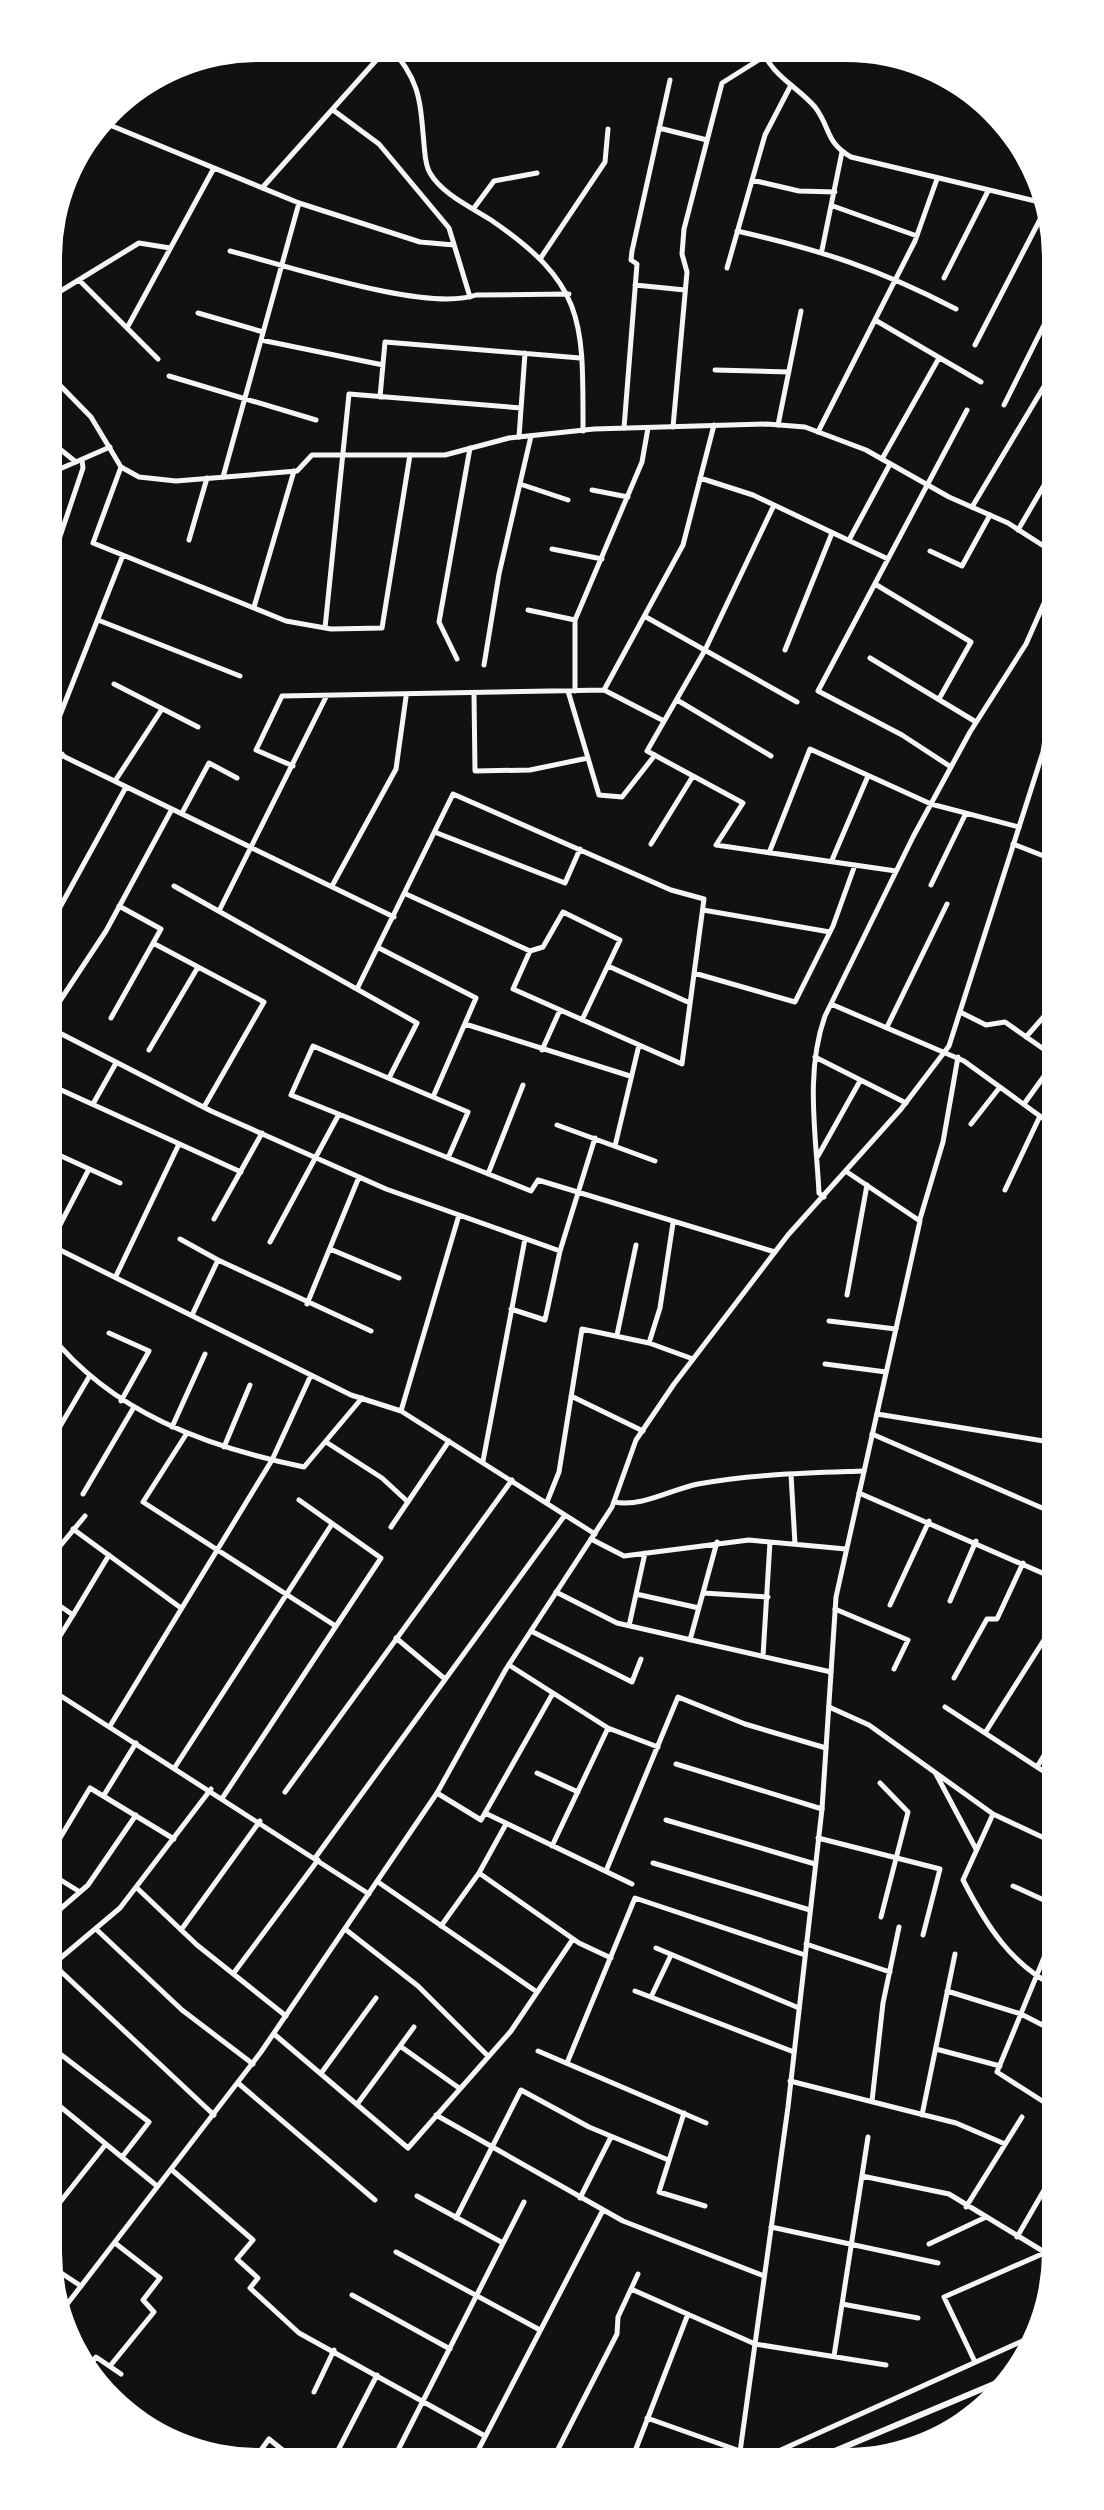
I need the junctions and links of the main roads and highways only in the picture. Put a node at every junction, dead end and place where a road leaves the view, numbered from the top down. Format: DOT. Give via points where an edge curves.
graph roads {
  1 [pos="987,2387"];
  2 [pos="842,2448"];
  1 -- 2 [label="main road"];
}
